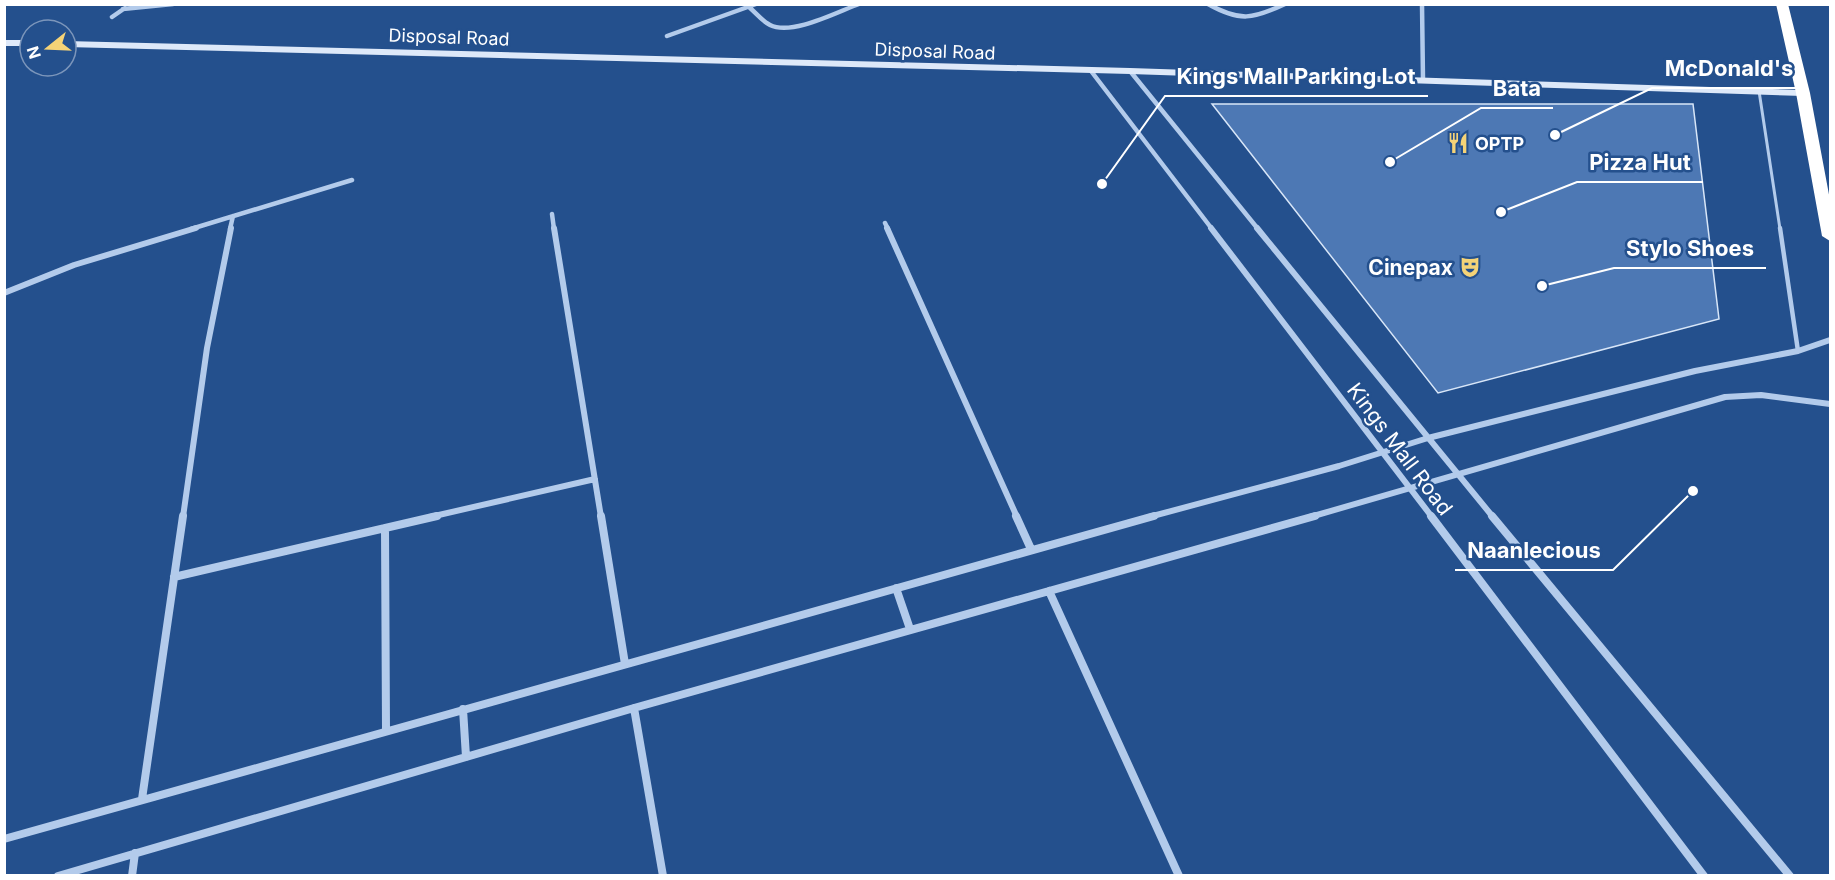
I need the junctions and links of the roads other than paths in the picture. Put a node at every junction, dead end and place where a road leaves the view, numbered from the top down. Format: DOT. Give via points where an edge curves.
graph roads {
  1 [pos="130,4"];
  2 [pos="173,4"];
  3 [pos="756,4"];
  4 [pos="858,4"];
  5 [pos="1208,4"];
  6 [pos="1285,4"];
  7 [pos="1422,4"];
  8 [pos="1782,4"];
  9 [pos="749,7"];
  10 [pos="123,9"];
  11 [pos="112,17"];
  12 [pos="667,36"];
  13 [pos="78,44"];
  14 [pos="1090,71"];
  15 [pos="1130,71"];
  16 [pos="1423,80"];
  17 [pos="1759,91"];
  18 [pos="1803,93"];
  19 [pos="352,180"];
  20 [pos="552,214"];
  21 [pos="233,216"];
  22 [pos="885,223"];
  23 [pos="1830,236"];
  24 [pos="4,293"];
  25 [pos="1830,340"];
  26 [pos="1798,351"];
  27 [pos="1830,404"];
  28 [pos="1428,438"];
  29 [pos="1383,452"];
  30 [pos="1458,475"];
  31 [pos="595,479"];
  32 [pos="1410,489"];
  33 [pos="385,528"];
  34 [pos="1031,549"];
  35 [pos="174,577"];
  36 [pos="896,588"];
  37 [pos="1049,591"];
  38 [pos="910,629"];
  39 [pos="625,664"];
  40 [pos="634,708"];
  41 [pos="463,709"];
  42 [pos="386,731"];
  43 [pos="466,757"];
  44 [pos="142,799"];
  45 [pos="4,839"];
  46 [pos="135,853"];
  47 [pos="58,876"];
  48 [pos="132,876"];
  49 [pos="663,876"];
  50 [pos="1179,876"];
  51 [pos="1704,876"];
  52 [pos="1790,876"];
  1 -- 10 [label="street"];
  2 -- 10 [label="street"];
  3 -- 9 [label="street"];
  4 -- 9 [label="street" via="781,29 770,26"];
  5 -- 6 [label="street" via="1242,20"];
  7 -- 16 [label="street"];
  8 -- 18 [label="highway"];
  9 -- 12 [label="street"];
  10 -- 11 [label="street"];
  13 -- 14 [label="street, Disposal Road"];
  14 -- 15 [label="street, Disposal Road"];
  14 -- 29 [label="street, Kings Mall Road"];
  15 -- 16 [label="street, Disposal Road"];
  15 -- 28 [label="street"];
  16 -- 17 [label="street, Disposal Road"];
  17 -- 18 [label="street, Disposal Road"];
  17 -- 26 [label="lane"];
  18 -- 23 [label="highway"];
  19 -- 21 [label="street"];
  20 -- 31 [label="street"];
  21 -- 24 [label="street" via="74,265"];
  21 -- 35 [label="street" via="207,348"];
  22 -- 34 [label="street"];
  25 -- 26 [label="street"];
  26 -- 28 [label="street" via="1695,370"];
  27 -- 30 [label="street" via="1761,395 1725,397"];
  28 -- 29 [label="street"];
  28 -- 30 [label="street"];
  29 -- 32 [label="street, Kings Mall Road"];
  29 -- 34 [label="street"];
  30 -- 32 [label="street"];
  30 -- 52 [label="street"];
  31 -- 33 [label="street"];
  31 -- 39 [label="street"];
  32 -- 37 [label="street"];
  32 -- 51 [label="street, Kings Mall Road"];
  33 -- 35 [label="street"];
  33 -- 42 [label="street"];
  34 -- 36 [label="street"];
  35 -- 44 [label="street"];
  36 -- 38 [label="street"];
  36 -- 39 [label="street"];
  37 -- 38 [label="street"];
  37 -- 50 [label="street"];
  38 -- 40 [label="street"];
  39 -- 41 [label="street"];
  40 -- 43 [label="street"];
  40 -- 49 [label="street"];
  41 -- 42 [label="street"];
  41 -- 43 [label="street"];
  42 -- 44 [label="street"];
  43 -- 46 [label="street"];
  44 -- 45 [label="street"];
  46 -- 47 [label="street"];
  46 -- 48 [label="street"];
}
